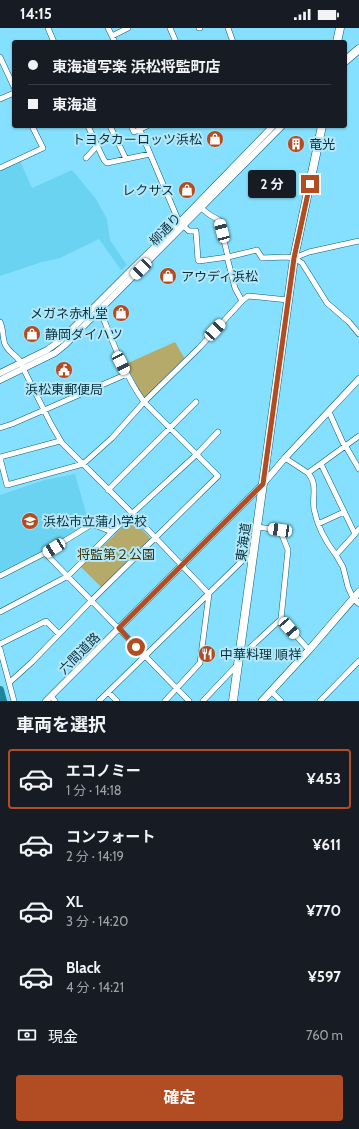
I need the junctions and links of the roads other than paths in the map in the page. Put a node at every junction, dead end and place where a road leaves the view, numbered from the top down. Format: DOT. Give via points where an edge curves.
graph roads {
  1 [pos="48,28"];
  2 [pos="108,28"];
  3 [pos="128,28"];
  4 [pos="170,28"];
  5 [pos="228,28"];
  6 [pos="340,28"];
  7 [pos="112,36"];
  8 [pos="53,40"];
  9 [pos="114,40"];
  10 [pos="175,40"];
  11 [pos="232,40"];
  12 [pos="337,40"];
  13 [pos="359,49"];
  14 [pos="0,57"];
  15 [pos="347,59"];
  16 [pos="12,83"];
  17 [pos="12,94"];
  18 [pos="0,99"];
  19 [pos="33,128"];
  20 [pos="89,128"];
  21 [pos="111,128"];
  22 [pos="132,128"];
  23 [pos="144,128"];
  24 [pos="269,128"];
  25 [pos="280,128"];
  26 [pos="322,128"];
  27 [pos="140,130"];
  28 [pos="97,146"];
  29 [pos="150,154"];
  30 [pos="86,158"];
  31 [pos="126,159"];
  32 [pos="0,168"];
  33 [pos="201,208"];
  34 [pos="181,224"];
  35 [pos="359,241"];
  36 [pos="227,257"];
  37 [pos="294,258"];
  38 [pos="288,300"];
  39 [pos="242,301"];
  40 [pos="100,310"];
  41 [pos="0,322"];
  42 [pos="359,334"];
  43 [pos="23,365"];
  44 [pos="0,373"];
  45 [pos="127,374"];
  46 [pos="359,379"];
  47 [pos="0,380"];
  48 [pos="144,402"];
  49 [pos="196,402"];
  50 [pos="44,410"];
  51 [pos="329,412"];
  52 [pos="0,428"];
  53 [pos="170,428"];
  54 [pos="218,432"];
  55 [pos="359,436"];
  56 [pos="60,441"];
  57 [pos="346,445"];
  58 [pos="196,455"];
  59 [pos="0,457"];
  60 [pos="285,458"];
  61 [pos="83,464"];
  62 [pos="321,464"];
  63 [pos="359,469"];
  64 [pos="308,473"];
  65 [pos="263,484"];
  66 [pos="108,490"];
  67 [pos="344,512"];
  68 [pos="132,513"];
  69 [pos="318,524"];
  70 [pos="257,526"];
  71 [pos="359,529"];
  72 [pos="112,532"];
  73 [pos="355,534"];
  74 [pos="156,538"];
  75 [pos="46,553"];
  76 [pos="336,555"];
  77 [pos="252,560"];
  78 [pos="182,564"];
  79 [pos="0,576"];
  80 [pos="68,576"];
  81 [pos="359,592"];
  82 [pos="209,594"];
  83 [pos="92,600"];
  84 [pos="356,601"];
  85 [pos="0,612"];
  86 [pos="281,619"];
  87 [pos="119,628"];
  88 [pos="59,634"];
  89 [pos="0,644"];
  90 [pos="0,649"];
  91 [pos="309,650"];
  92 [pos="145,656"];
  93 [pos="359,661"];
  94 [pos="238,662"];
  95 [pos="10,682"];
  96 [pos="176,688"];
  97 [pos="271,691"];
  98 [pos="108,692"];
  99 [pos="50,699"];
  100 [pos="14,701"];
  101 [pos="99,701"];
  102 [pos="117,701"];
  103 [pos="165,701"];
  104 [pos="189,701"];
  105 [pos="203,701"];
  106 [pos="233,701"];
  107 [pos="262,701"];
  108 [pos="281,701"];
  109 [pos="320,701"];
  1 -- 8 [label="street"];
  2 -- 7 [label="street"];
  3 -- 7 [label="street"];
  4 -- 10 [label="street"];
  5 -- 11 [label="street"];
  6 -- 12 [label="main road"];
  7 -- 9 [label="street"];
  13 -- 15 [label="main road"];
  14 -- 16 [label="street"];
  17 -- 18 [label="street"];
  19 -- 32 [label="street" via="43,148"];
  20 -- 28 [label="street"];
  21 -- 31 [label="street"];
  22 -- 27 [label="street" via="134,132"];
  23 -- 27 [label="street"];
  24 -- 34 [label="street, 柳通り"];
  25 -- 33 [label="street, 柳通り"];
  26 -- 37 [label="main road, 東海道"];
  27 -- 29 [label="street"];
  28 -- 30 [label="street"];
  28 -- 31 [label="street" via="105,162"];
  29 -- 31 [label="street"];
  29 -- 34 [label="street"];
  33 -- 34 [label="street, 柳通り"];
  33 -- 36 [label="street" via="219,220"];
  34 -- 36 [label="street" via="189,231 196,231 199,261"];
  34 -- 40 [label="street, 柳通り"];
  34 -- 43 [label="street, 柳通り" via="61,340"];
  35 -- 37 [label="street" via="309,252"];
  36 -- 37 [label="street" via="257,250 262,258"];
  36 -- 39 [label="street" via="235,288"];
  37 -- 38 [label="main road, 東海道"];
  37 -- 42 [label="street" via="302,263 328,303"];
  38 -- 39 [label="street" via="248,296"];
  38 -- 65 [label="main road, 東海道"];
  39 -- 48 [label="street"];
  40 -- 43 [label="street, 柳通り" via="65,346 55,353"];
  40 -- 45 [label="street"];
  41 -- 43 [label="street" via="5,346"];
  43 -- 44 [label="street, 柳通り"];
  43 -- 47 [label="street, 柳通り"];
  43 -- 50 [label="street"];
  45 -- 48 [label="street"];
  45 -- 50 [label="street"];
  46 -- 51 [label="street, 六間道路"];
  48 -- 53 [label="street"];
  48 -- 61 [label="street" via="112,438"];
  49 -- 53 [label="street"];
  50 -- 52 [label="street"];
  50 -- 56 [label="street"];
  51 -- 57 [label="street"];
  51 -- 60 [label="street, 六間道路"];
  53 -- 58 [label="street"];
  53 -- 66 [label="street"];
  54 -- 58 [label="street"];
  55 -- 57 [label="street"];
  56 -- 59 [label="street"];
  56 -- 61 [label="street"];
  57 -- 62 [label="street"];
  57 -- 63 [label="street"];
  58 -- 68 [label="street"];
  58 -- 74 [label="street" via="218,476"];
  59 -- 61 [label="street" via="7,485"];
  60 -- 64 [label="street"];
  60 -- 65 [label="street, 六間道路"];
  61 -- 66 [label="street"];
  62 -- 64 [label="street"];
  62 -- 67 [label="street"];
  64 -- 69 [label="street" via="314,484 314,507"];
  65 -- 70 [label="main road, 東海道"];
  65 -- 78 [label="street, 六間道路"];
  66 -- 68 [label="street"];
  67 -- 69 [label="street"];
  67 -- 73 [label="street"];
  68 -- 72 [label="street"];
  68 -- 74 [label="street"];
  69 -- 76 [label="street"];
  70 -- 77 [label="main road, 東海道"];
  70 -- 86 [label="street" via="280,530 288,550"];
  71 -- 73 [label="street"];
  72 -- 75 [label="street" via="92,524"];
  72 -- 80 [label="street"];
  73 -- 76 [label="street"];
  74 -- 78 [label="street"];
  74 -- 83 [label="street"];
  75 -- 79 [label="street"];
  75 -- 80 [label="street"];
  76 -- 84 [label="street"];
  77 -- 82 [label="street" via="244,559"];
  77 -- 94 [label="main road, 東海道"];
  78 -- 82 [label="street"];
  78 -- 87 [label="street, 六間道路"];
  80 -- 83 [label="street"];
  80 -- 85 [label="street"];
  81 -- 84 [label="main road"];
  82 -- 92 [label="street"];
  82 -- 96 [label="street" via="201,661"];
  83 -- 87 [label="street"];
  83 -- 88 [label="street"];
  84 -- 91 [label="main road"];
  86 -- 91 [label="street"];
  86 -- 94 [label="street"];
  87 -- 92 [label="street"];
  87 -- 99 [label="street, 六間道路"];
  88 -- 89 [label="street" via="46,621"];
  88 -- 95 [label="street"];
  90 -- 95 [label="street"];
  91 -- 97 [label="main road"];
  92 -- 96 [label="street"];
  92 -- 98 [label="street"];
  93 -- 109 [label="street"];
  94 -- 105 [label="street"];
  94 -- 106 [label="main road, 東海道"];
  95 -- 100 [label="street"];
  96 -- 103 [label="street"];
  96 -- 104 [label="street"];
  97 -- 107 [label="main road"];
  97 -- 108 [label="street"];
  98 -- 101 [label="street"];
  98 -- 102 [label="street"];
}
